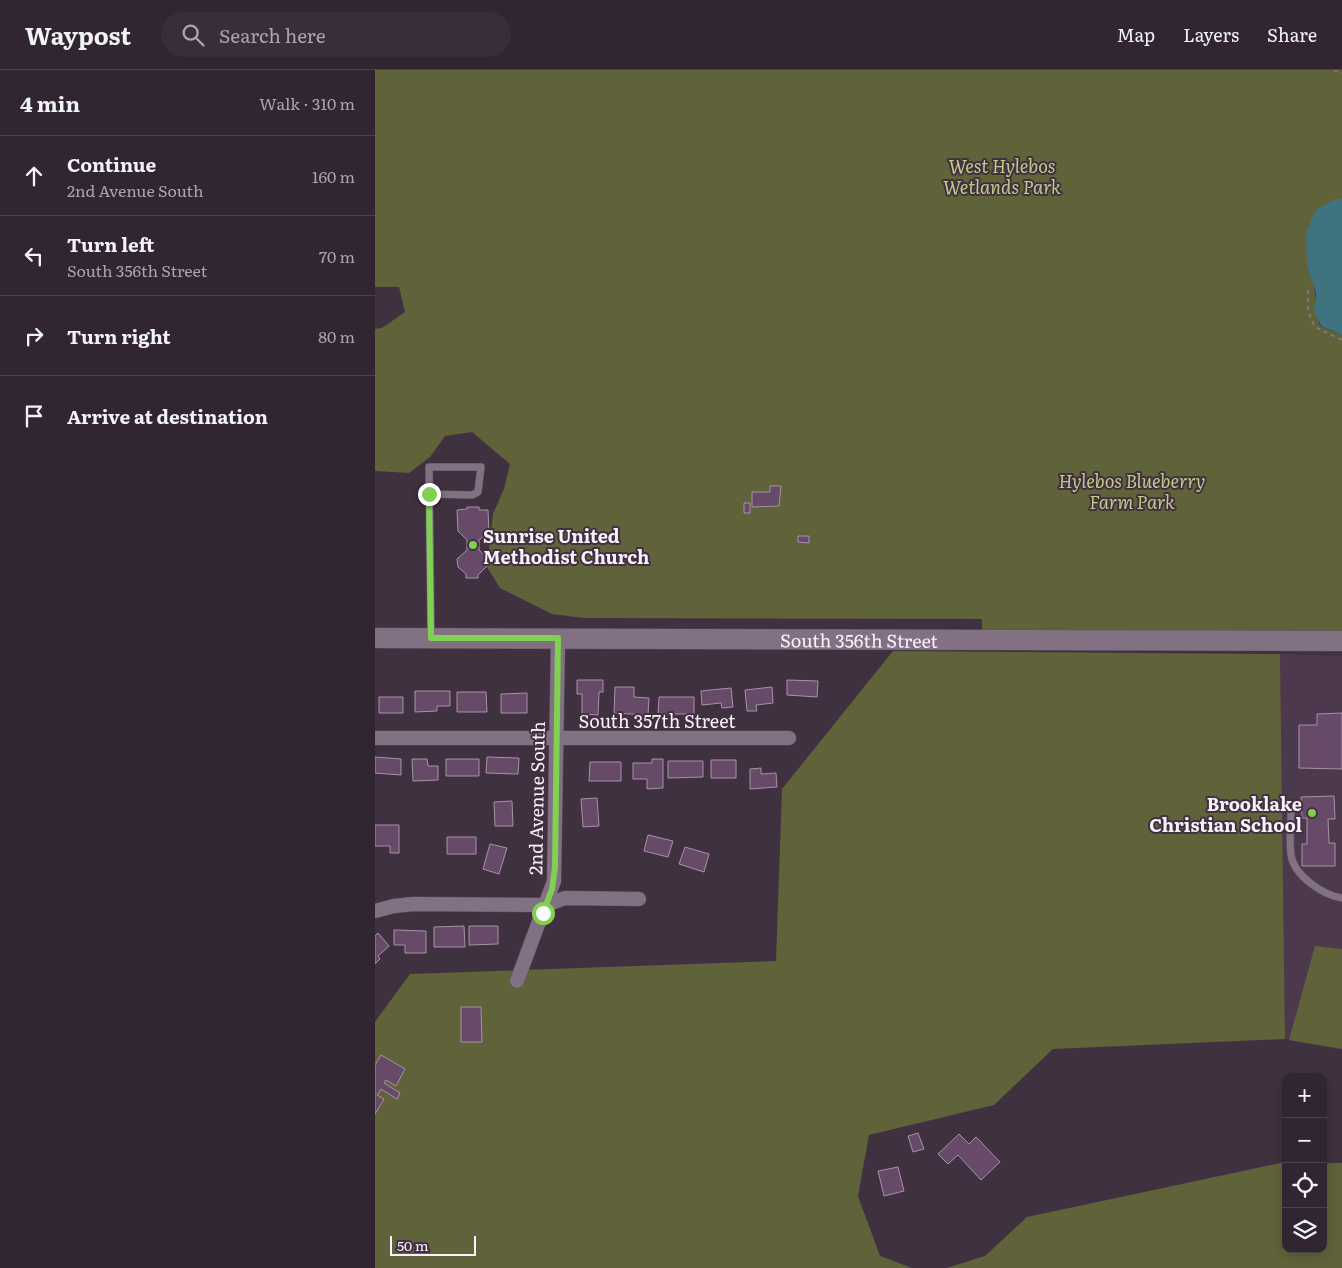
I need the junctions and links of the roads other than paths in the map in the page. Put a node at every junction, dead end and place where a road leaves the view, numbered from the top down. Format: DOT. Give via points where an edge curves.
graph roads {
  1 [pos="429,494"];
  2 [pos="375,638"];
  3 [pos="431,638"];
  4 [pos="558,638"];
  5 [pos="1342,641"];
  6 [pos="375,738"];
  7 [pos="789,738"];
  8 [pos="556,739"];
  9 [pos="1291,812"];
  10 [pos="1342,898"];
  11 [pos="639,899"];
  12 [pos="546,905"];
  13 [pos="375,911"];
  14 [pos="517,981"];
  1 -- 1 [label="lane" via="429,467 481,467 478,492 472,495"];
  1 -- 3 [label="lane"];
  2 -- 3 [label="main road, South 356th Street"];
  3 -- 4 [label="main road, South 356th Street"];
  4 -- 5 [label="main road, South 356th Street"];
  4 -- 8 [label="street, 2nd Avenue South"];
  6 -- 8 [label="street, South 357th Street"];
  7 -- 8 [label="street, South 357th Street"];
  8 -- 12 [label="street, 2nd Avenue South" via="555,867"];
  9 -- 10 [label="lane" via="1291,856 1304,878"];
  11 -- 12 [label="street" via="565,898"];
  12 -- 13 [label="street" via="413,904"];
  12 -- 14 [label="street, 2nd Avenue South"];
}
